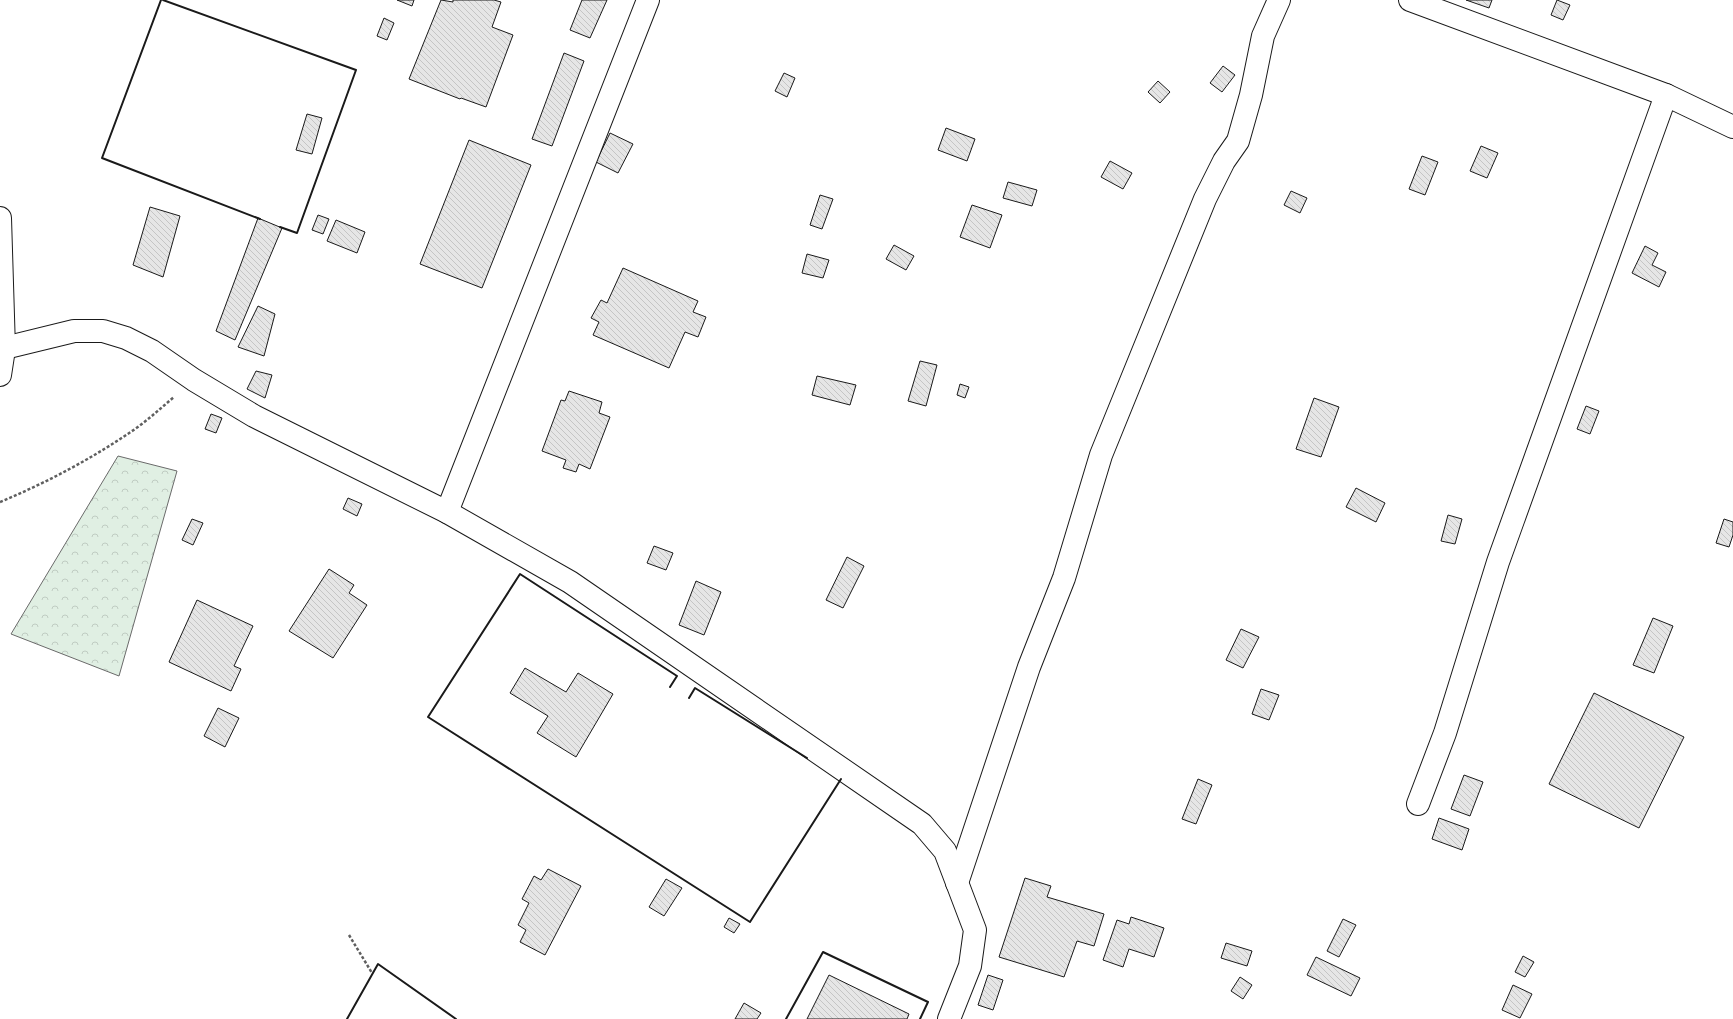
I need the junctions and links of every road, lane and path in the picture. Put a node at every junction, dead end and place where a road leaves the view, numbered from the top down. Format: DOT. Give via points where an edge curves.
graph roads {
  1 [pos="648,0"];
  2 [pos="1279,0"];
  3 [pos="1410,0"];
  4 [pos="1666,94"];
  5 [pos="1733,127"];
  6 [pos="0,218"];
  7 [pos="2,349"];
  8 [pos="0,375"];
  9 [pos="194,380"];
  10 [pos="0,502"];
  11 [pos="447,512"];
  12 [pos="1418,804"];
  13 [pos="957,883"];
  14 [pos="349,936"];
  15 [pos="372,974"];
  16 [pos="949,1019"];
  1 -- 11 [label="street"];
  2 -- 13 [label="street" via="1263,36 1251,96 1238,141 1224,161 1205,199 1101,455 1064,578 1029,667"];
  3 -- 4 [label="street"];
  4 -- 5 [label="street"];
  4 -- 12 [label="street" via="1498,562 1444,733"];
  6 -- 7 [label="street"];
  7 -- 8 [label="street"];
  7 -- 9 [label="street" via="74,331 102,331 126,338 152,351"];
  9 -- 10 [label="path" via="137,428 36,487"];
  9 -- 11 [label="street" via="254,416"];
  11 -- 13 [label="street" via="570,582 922,824 945,851"];
  13 -- 16 [label="street" via="975,930 970,966"];
  14 -- 15 [label="path"];
}
